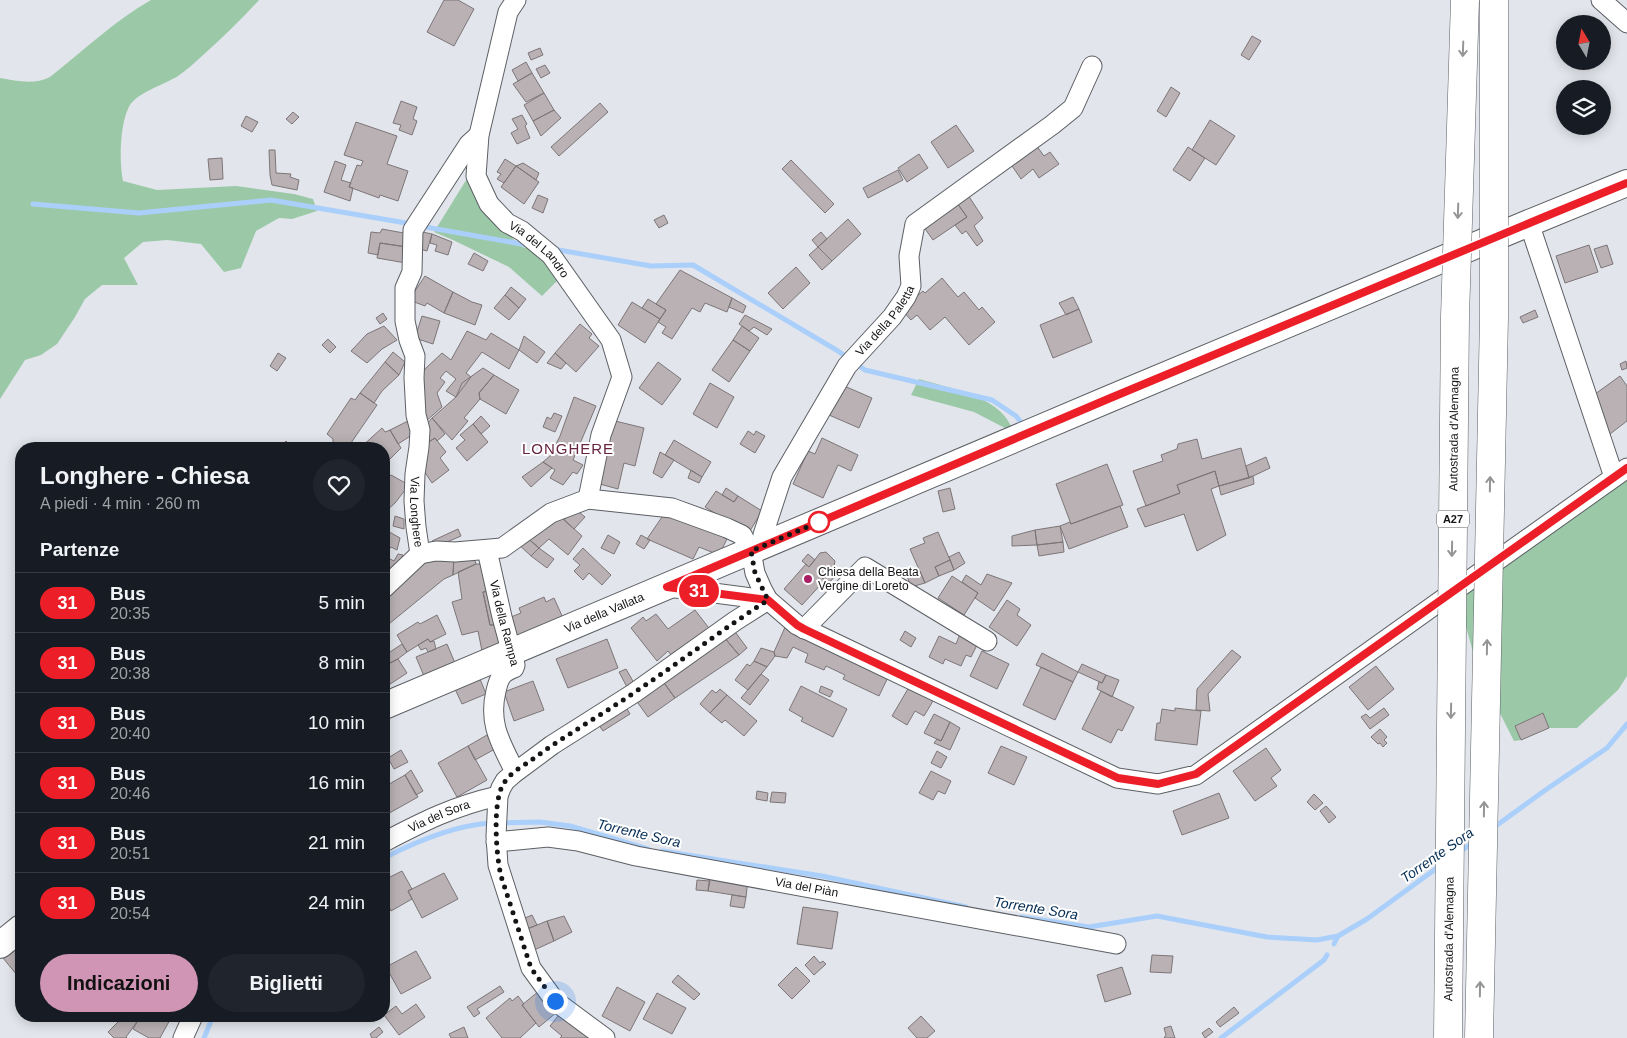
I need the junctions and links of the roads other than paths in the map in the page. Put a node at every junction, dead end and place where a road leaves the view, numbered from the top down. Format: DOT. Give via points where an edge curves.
graph roads {
  1 [pos="516,0"];
  2 [pos="1465,0"];
  3 [pos="1494,0"];
  4 [pos="1601,0"];
  5 [pos="1627,23"];
  6 [pos="1092,66"];
  7 [pos="479,135"];
  8 [pos="1627,183"];
  9 [pos="1529,223"];
  10 [pos="1620,472"];
  11 [pos="588,500"];
  12 [pos="759,547"];
  13 [pos="486,550"];
  14 [pos="420,554"];
  15 [pos="390,582"];
  16 [pos="667,587"];
  17 [pos="768,600"];
  18 [pos="804,629"];
  19 [pos="987,641"];
  20 [pos="511,652"];
  21 [pos="390,703"];
  22 [pos="515,772"];
  23 [pos="498,804"];
  24 [pos="390,839"];
  25 [pos="496,839"];
  26 [pos="15,933"];
  27 [pos="1116,944"];
  28 [pos="0,945"];
  29 [pos="190,1022"];
  30 [pos="183,1038"];
  31 [pos="605,1038"];
  32 [pos="1448,1038"];
  33 [pos="1479,1038"];
  1 -- 7 [label="street, Via del Landro" via="508,12"];
  2 -- 32 [label="highway, Autostrada d'Alemagna / A27, one-way, bridge" via="1455,317"];
  33 -- 3 [label="highway, one-way, bridge" via="1494,317"];
  4 -- 5 [label="street"];
  6 -- 12 [label="street, Via della Paletta" via="1073,108 915,224 909,256 911,286 892,317 847,366 782,477"];
  7 -- 11 [label="street, Via del Landro" via="476,176 489,204 507,223 551,255 611,340 622,377 601,435"];
  7 -- 14 [label="street, Via Longhere" via="469,144 413,230 412,272 405,288 405,321 415,356 416,415 420,430 414,501"];
  8 -- 9 [label="main road, Via della Vallata"];
  9 -- 10 [label="street"];
  9 -- 12 [label="main road, Via della Vallata"];
  10 -- 18 [label="street" via="1196,774 1158,784 1118,778"];
  11 -- 12 [label="street, Via Longhere" via="672,508 728,528"];
  11 -- 13 [label="street, Via Longhere" via="551,513 502,548"];
  12 -- 16 [label="main road, Via della Vallata"];
  12 -- 17 [label="street" via="755,573"];
  13 -- 14 [label="street, Via Longhere" via="436,550"];
  13 -- 20 [label="street, Via della Rampa"];
  14 -- 15 [label="street"];
  16 -- 17 [label="street"];
  16 -- 20 [label="main road, Via della Vallata"];
  17 -- 18 [label="street"];
  17 -- 22 [label="street"];
  18 -- 19 [label="street" via="865,567"];
  20 -- 21 [label="main road, Via della Vallata"];
  20 -- 22 [label="street, Via della Rampa" via="515,665 499,679 493,717 496,732"];
  22 -- 23 [label="street" via="505,780"];
  23 -- 24 [label="street, Via del Sora" via="462,805"];
  23 -- 25 [label="street"];
  25 -- 27 [label="street, Via del Piàn" via="562,838 644,858"];
  25 -- 31 [label="street" via="501,876 531,968 555,1001"];
  26 -- 28 [label="main road"];
  29 -- 30 [label="street"];
}
